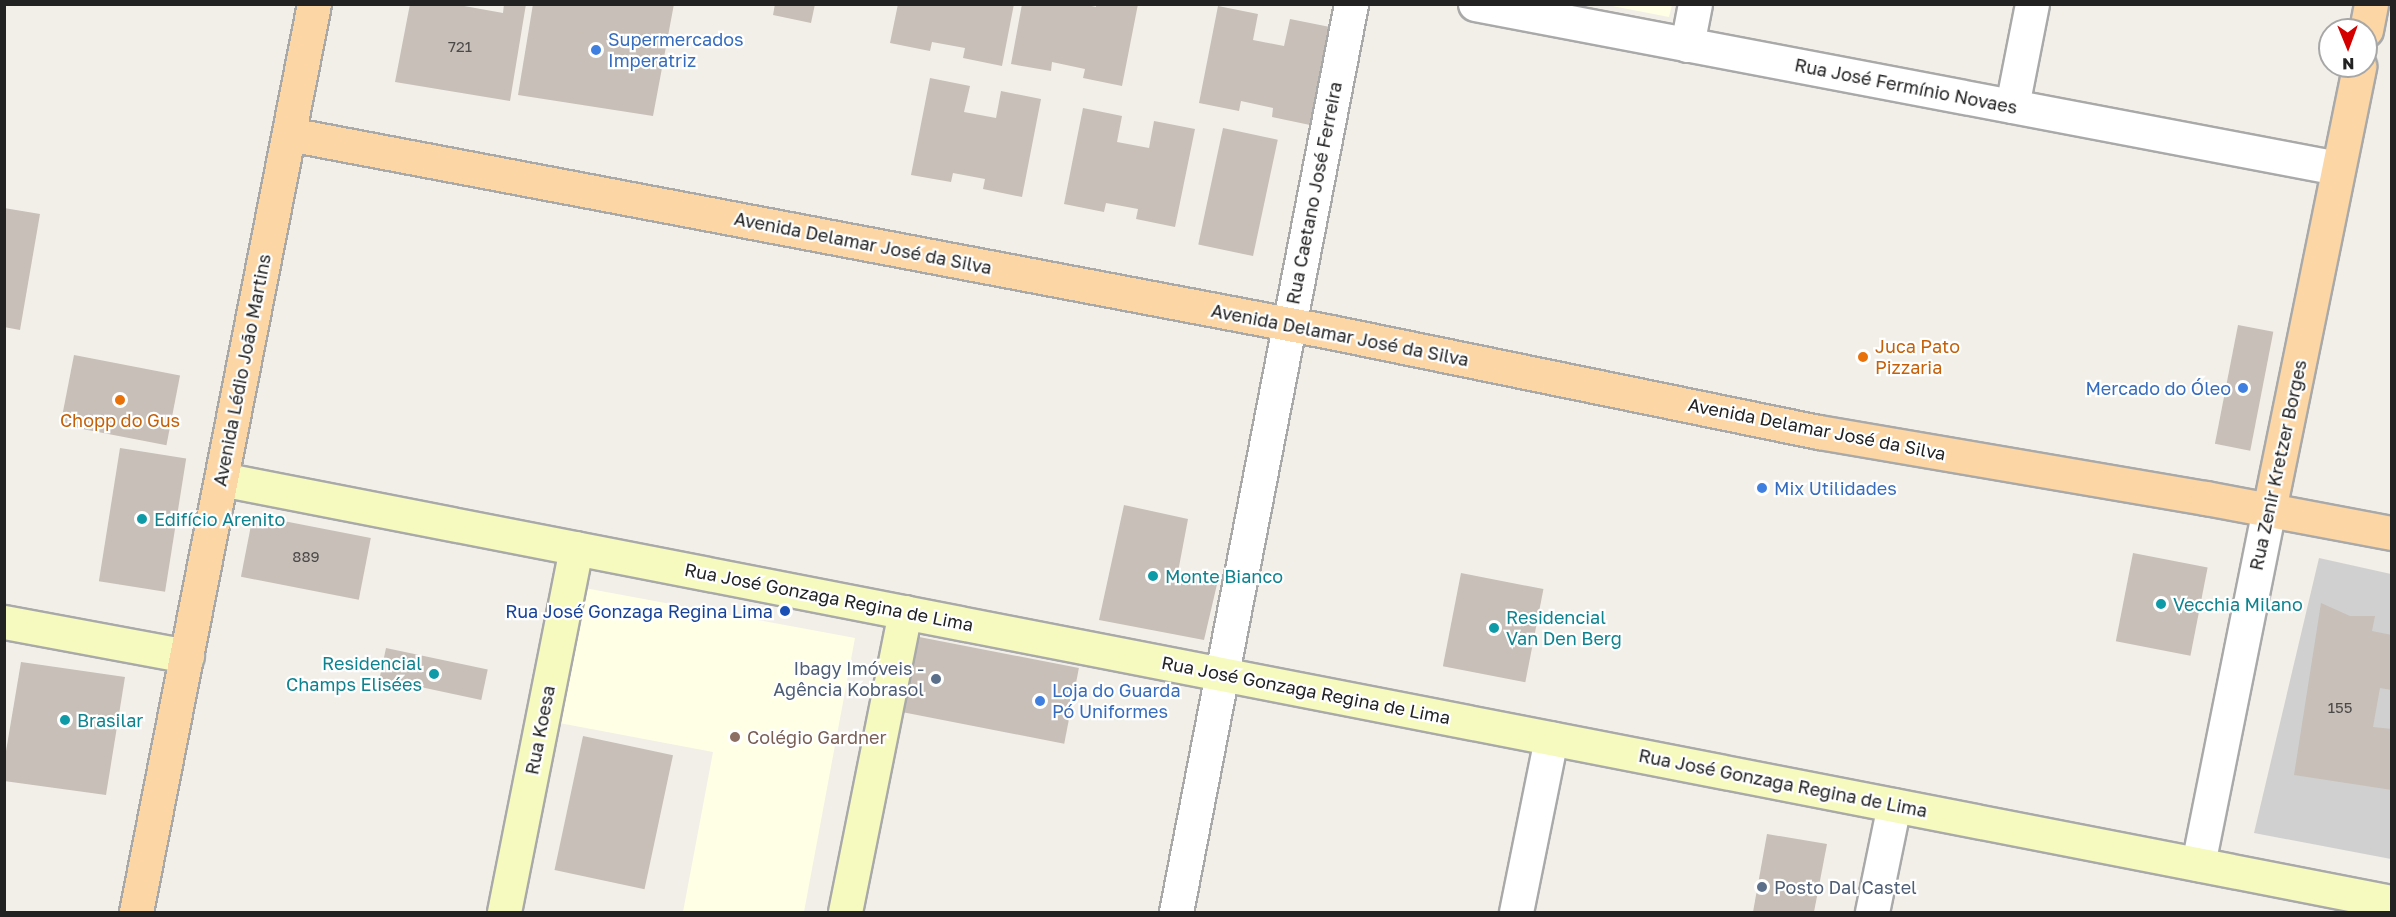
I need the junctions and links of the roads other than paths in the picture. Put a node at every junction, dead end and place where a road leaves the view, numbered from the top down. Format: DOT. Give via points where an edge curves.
graph roads {
  1 [pos="314,4"];
  2 [pos="1351,4"];
  3 [pos="1475,4"];
  4 [pos="1695,4"];
  5 [pos="2032,4"];
  6 [pos="1687,45"];
  7 [pos="2357,78"];
  8 [pos="2012,106"];
  9 [pos="289,134"];
  10 [pos="2338,168"];
  11 [pos="1288,324"];
  12 [pos="221,479"];
  13 [pos="2269,510"];
  14 [pos="2391,533"];
  15 [pos="576,548"];
  16 [pos="905,612"];
  17 [pos="4,622"];
  18 [pos="186,656"];
  19 [pos="1221,674"];
  20 [pos="1551,738"];
  21 [pos="1894,805"];
  22 [pos="2198,864"];
  23 [pos="2391,902"];
  24 [pos="136,912"];
  25 [pos="504,912"];
  26 [pos="845,912"];
  27 [pos="1176,912"];
  28 [pos="1516,912"];
  29 [pos="1872,912"];
  1 -- 9 [label="main road, Avenida Lédio João Martins"];
  2 -- 11 [label="street, Rua Caetano José Ferreira"];
  3 -- 6 [label="street, Rua José Fermínio Novaes"];
  4 -- 6 [label="street"];
  5 -- 8 [label="street"];
  6 -- 8 [label="street, Rua José Fermínio Novaes"];
  7 -- 10 [label="main road, Rua Zenir Kretzer Borges"];
  8 -- 10 [label="street, Rua José Fermínio Novaes"];
  9 -- 11 [label="main road, Avenida Delamar José da Silva"];
  9 -- 12 [label="main road, Avenida Lédio João Martins"];
  10 -- 13 [label="main road, Rua Zenir Kretzer Borges"];
  11 -- 13 [label="main road, Avenida Delamar José da Silva" via="1819,432"];
  11 -- 19 [label="street, Rua Caetano José Ferreira"];
  12 -- 15 [label="street, Rua José Gonzaga Regina de Lima"];
  12 -- 18 [label="main road, Avenida Lédio João Martins"];
  13 -- 14 [label="main road, Avenida Delamar José da Silva"];
  13 -- 22 [label="street, Rua Zenir Kretzer Borges"];
  15 -- 16 [label="street, Rua José Gonzaga Regina de Lima"];
  15 -- 25 [label="street, Rua Koesa"];
  16 -- 19 [label="street, Rua José Gonzaga Regina de Lima"];
  16 -- 26 [label="street"];
  17 -- 18 [label="street"];
  18 -- 24 [label="main road, Avenida Lédio João Martins"];
  19 -- 20 [label="street, Rua José Gonzaga Regina de Lima"];
  19 -- 27 [label="street, Rua Caetano José Ferreira"];
  20 -- 21 [label="street, Rua José Gonzaga Regina de Lima"];
  20 -- 28 [label="street"];
  21 -- 22 [label="street, Rua José Gonzaga Regina de Lima"];
  21 -- 29 [label="street"];
  22 -- 23 [label="street, Rua José Gonzaga Regina de Lima"];
}
